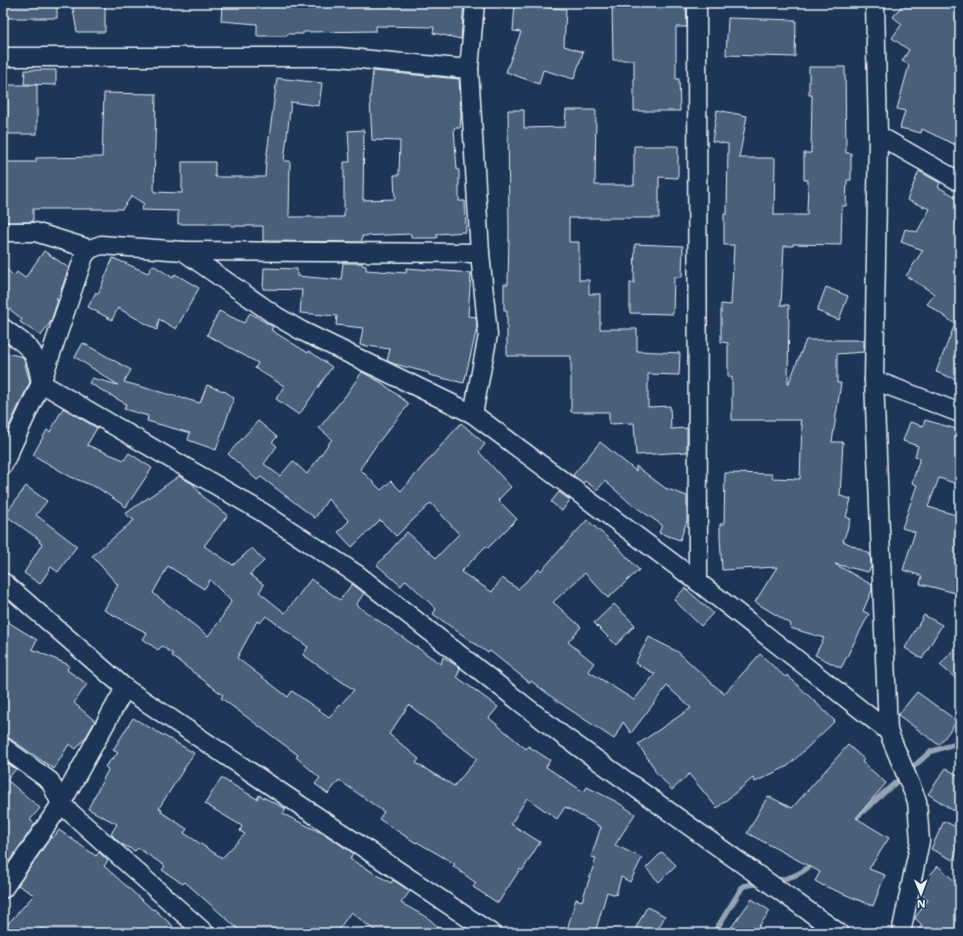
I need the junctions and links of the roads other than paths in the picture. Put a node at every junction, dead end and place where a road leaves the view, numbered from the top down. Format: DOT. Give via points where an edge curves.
graph roads {
  1 [pos="476,3"];
  2 [pos="697,3"];
  3 [pos="875,3"];
  4 [pos="3,57"];
  5 [pos="469,69"];
  6 [pos="878,135"];
  7 [pos="960,182"];
  8 [pos="3,232"];
  9 [pos="90,249"];
  10 [pos="183,251"];
  11 [pos="480,253"];
  12 [pos="3,328"];
  13 [pos="43,361"];
  14 [pos="874,380"];
  15 [pos="41,383"];
  16 [pos="473,414"];
  17 [pos="960,414"];
  18 [pos="3,465"];
  19 [pos="3,582"];
  20 [pos="698,582"];
  21 [pos="125,688"];
  22 [pos="888,731"];
  23 [pos="3,747"];
  24 [pos="61,804"];
  25 [pos="3,889"];
  26 [pos="206,933"];
  27 [pos="491,933"];
  28 [pos="838,933"];
  29 [pos="901,933"];
  1 -- 5 [label="street"];
  2 -- 20 [label="street"];
  3 -- 6 [label="street"];
  4 -- 5 [label="street" via="339,57"];
  5 -- 11 [label="street"];
  6 -- 7 [label="street"];
  6 -- 14 [label="street"];
  8 -- 9 [label="street" via="35,232"];
  9 -- 10 [label="street" via="101,245"];
  9 -- 13 [label="street" via="84,256"];
  10 -- 11 [label="street"];
  10 -- 16 [label="street" via="276,316 302,331"];
  11 -- 16 [label="street" via="488,335"];
  12 -- 13 [label="street" via="32,349"];
  13 -- 15 [label="street"];
  14 -- 17 [label="street"];
  14 -- 22 [label="street"];
  15 -- 18 [label="street"];
  15 -- 28 [label="street" via="262,512 358,576 562,735"];
  16 -- 20 [label="street"];
  19 -- 21 [label="street"];
  20 -- 22 [label="street"];
  21 -- 24 [label="street"];
  21 -- 27 [label="street"];
  22 -- 29 [label="street" via="917,801 920,841"];
  23 -- 24 [label="street" via="50,781"];
  24 -- 25 [label="street"];
  24 -- 26 [label="street"];
}
